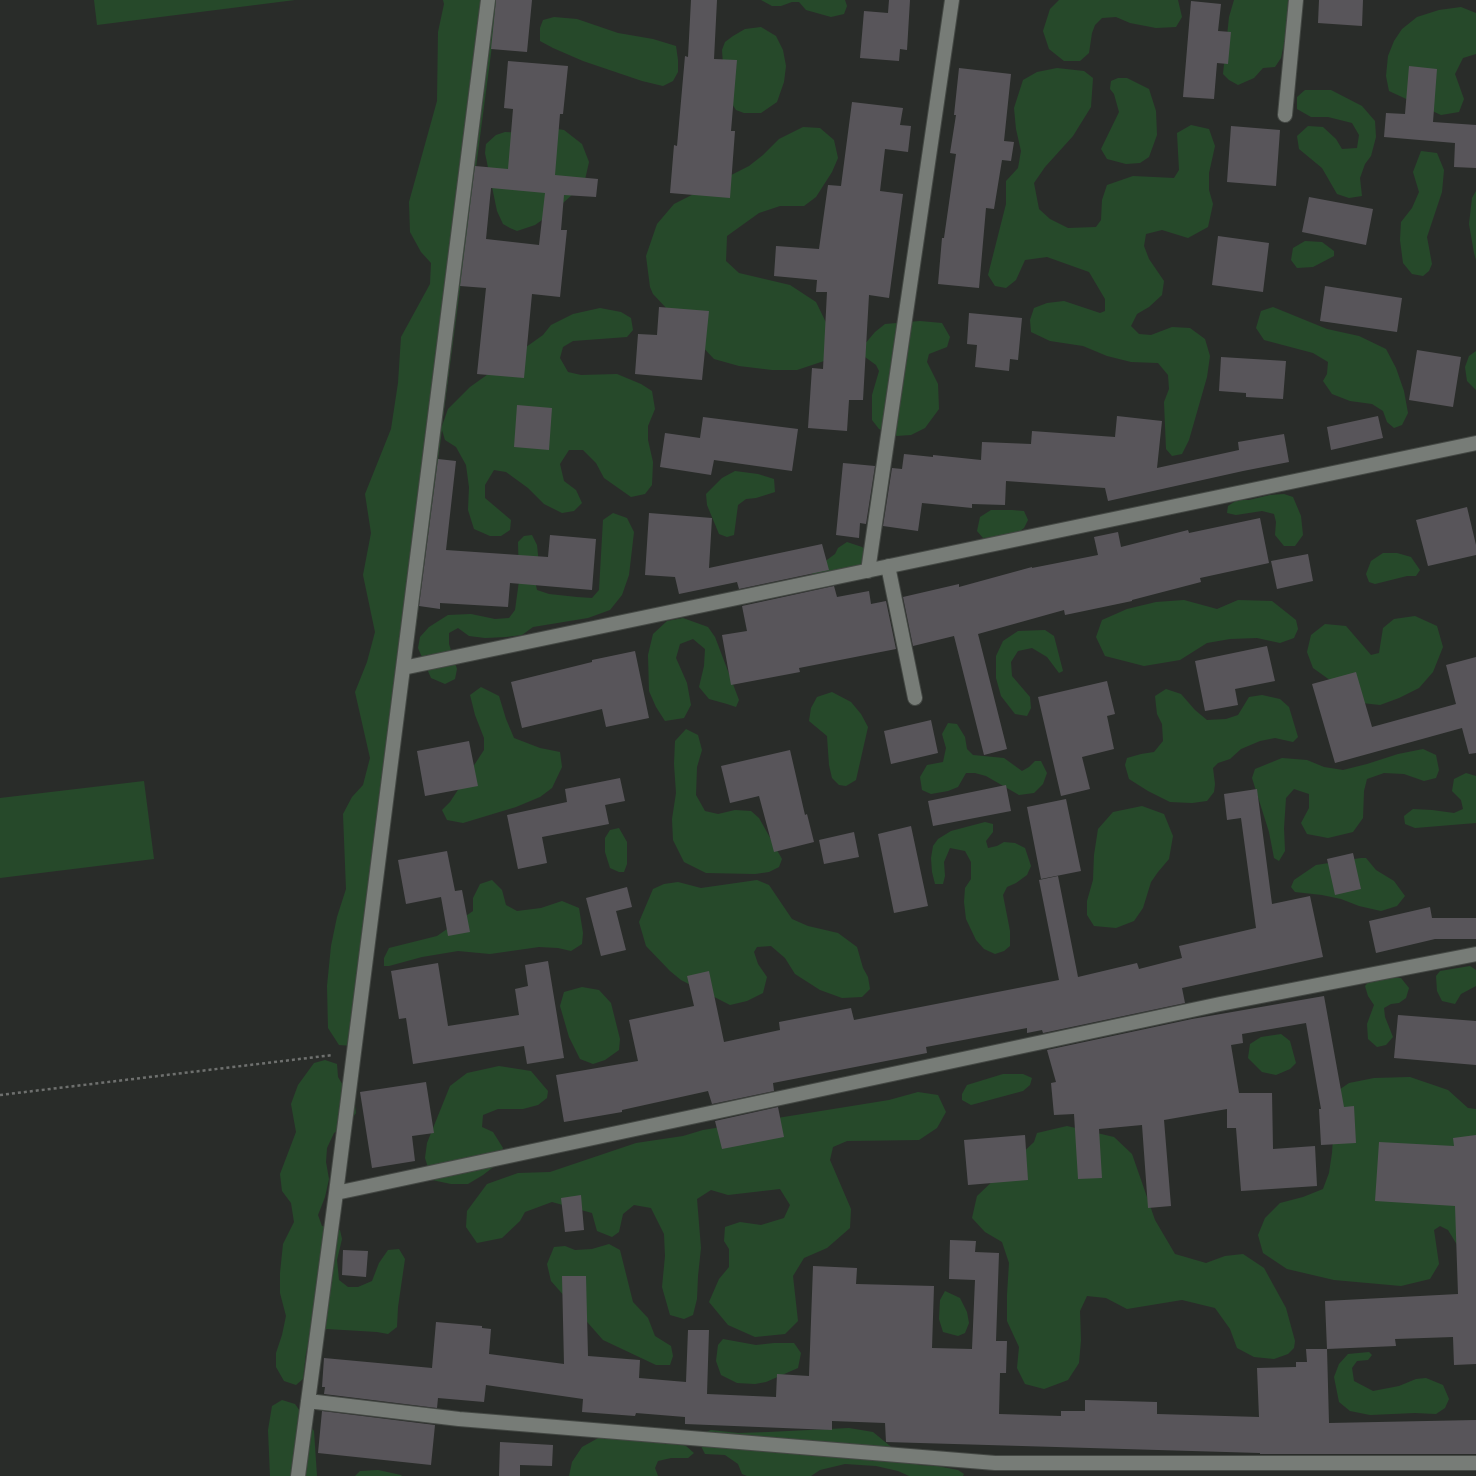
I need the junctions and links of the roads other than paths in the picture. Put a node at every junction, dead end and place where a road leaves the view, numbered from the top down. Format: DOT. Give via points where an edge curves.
graph roads {
  1 [pos="488,0"];
  2 [pos="952,0"];
  3 [pos="1296,0"];
  4 [pos="1285,115"];
  5 [pos="1476,443"];
  6 [pos="888,566"];
  7 [pos="868,571"];
  8 [pos="403,668"];
  9 [pos="915,698"];
  10 [pos="1476,954"];
  11 [pos="336,1193"];
  12 [pos="308,1401"];
  13 [pos="1476,1463"];
  14 [pos="298,1476"];
  1 -- 8 [label="lane"];
  2 -- 7 [label="lane"];
  3 -- 4 [label="lane"];
  5 -- 6 [label="lane"];
  6 -- 7 [label="lane"];
  6 -- 9 [label="lane"];
  7 -- 8 [label="lane"];
  8 -- 11 [label="lane"];
  10 -- 11 [label="lane" via="1220,1004"];
  11 -- 12 [label="lane"];
  12 -- 13 [label="lane" via="459,1419 995,1464"];
  12 -- 14 [label="lane"];
}
